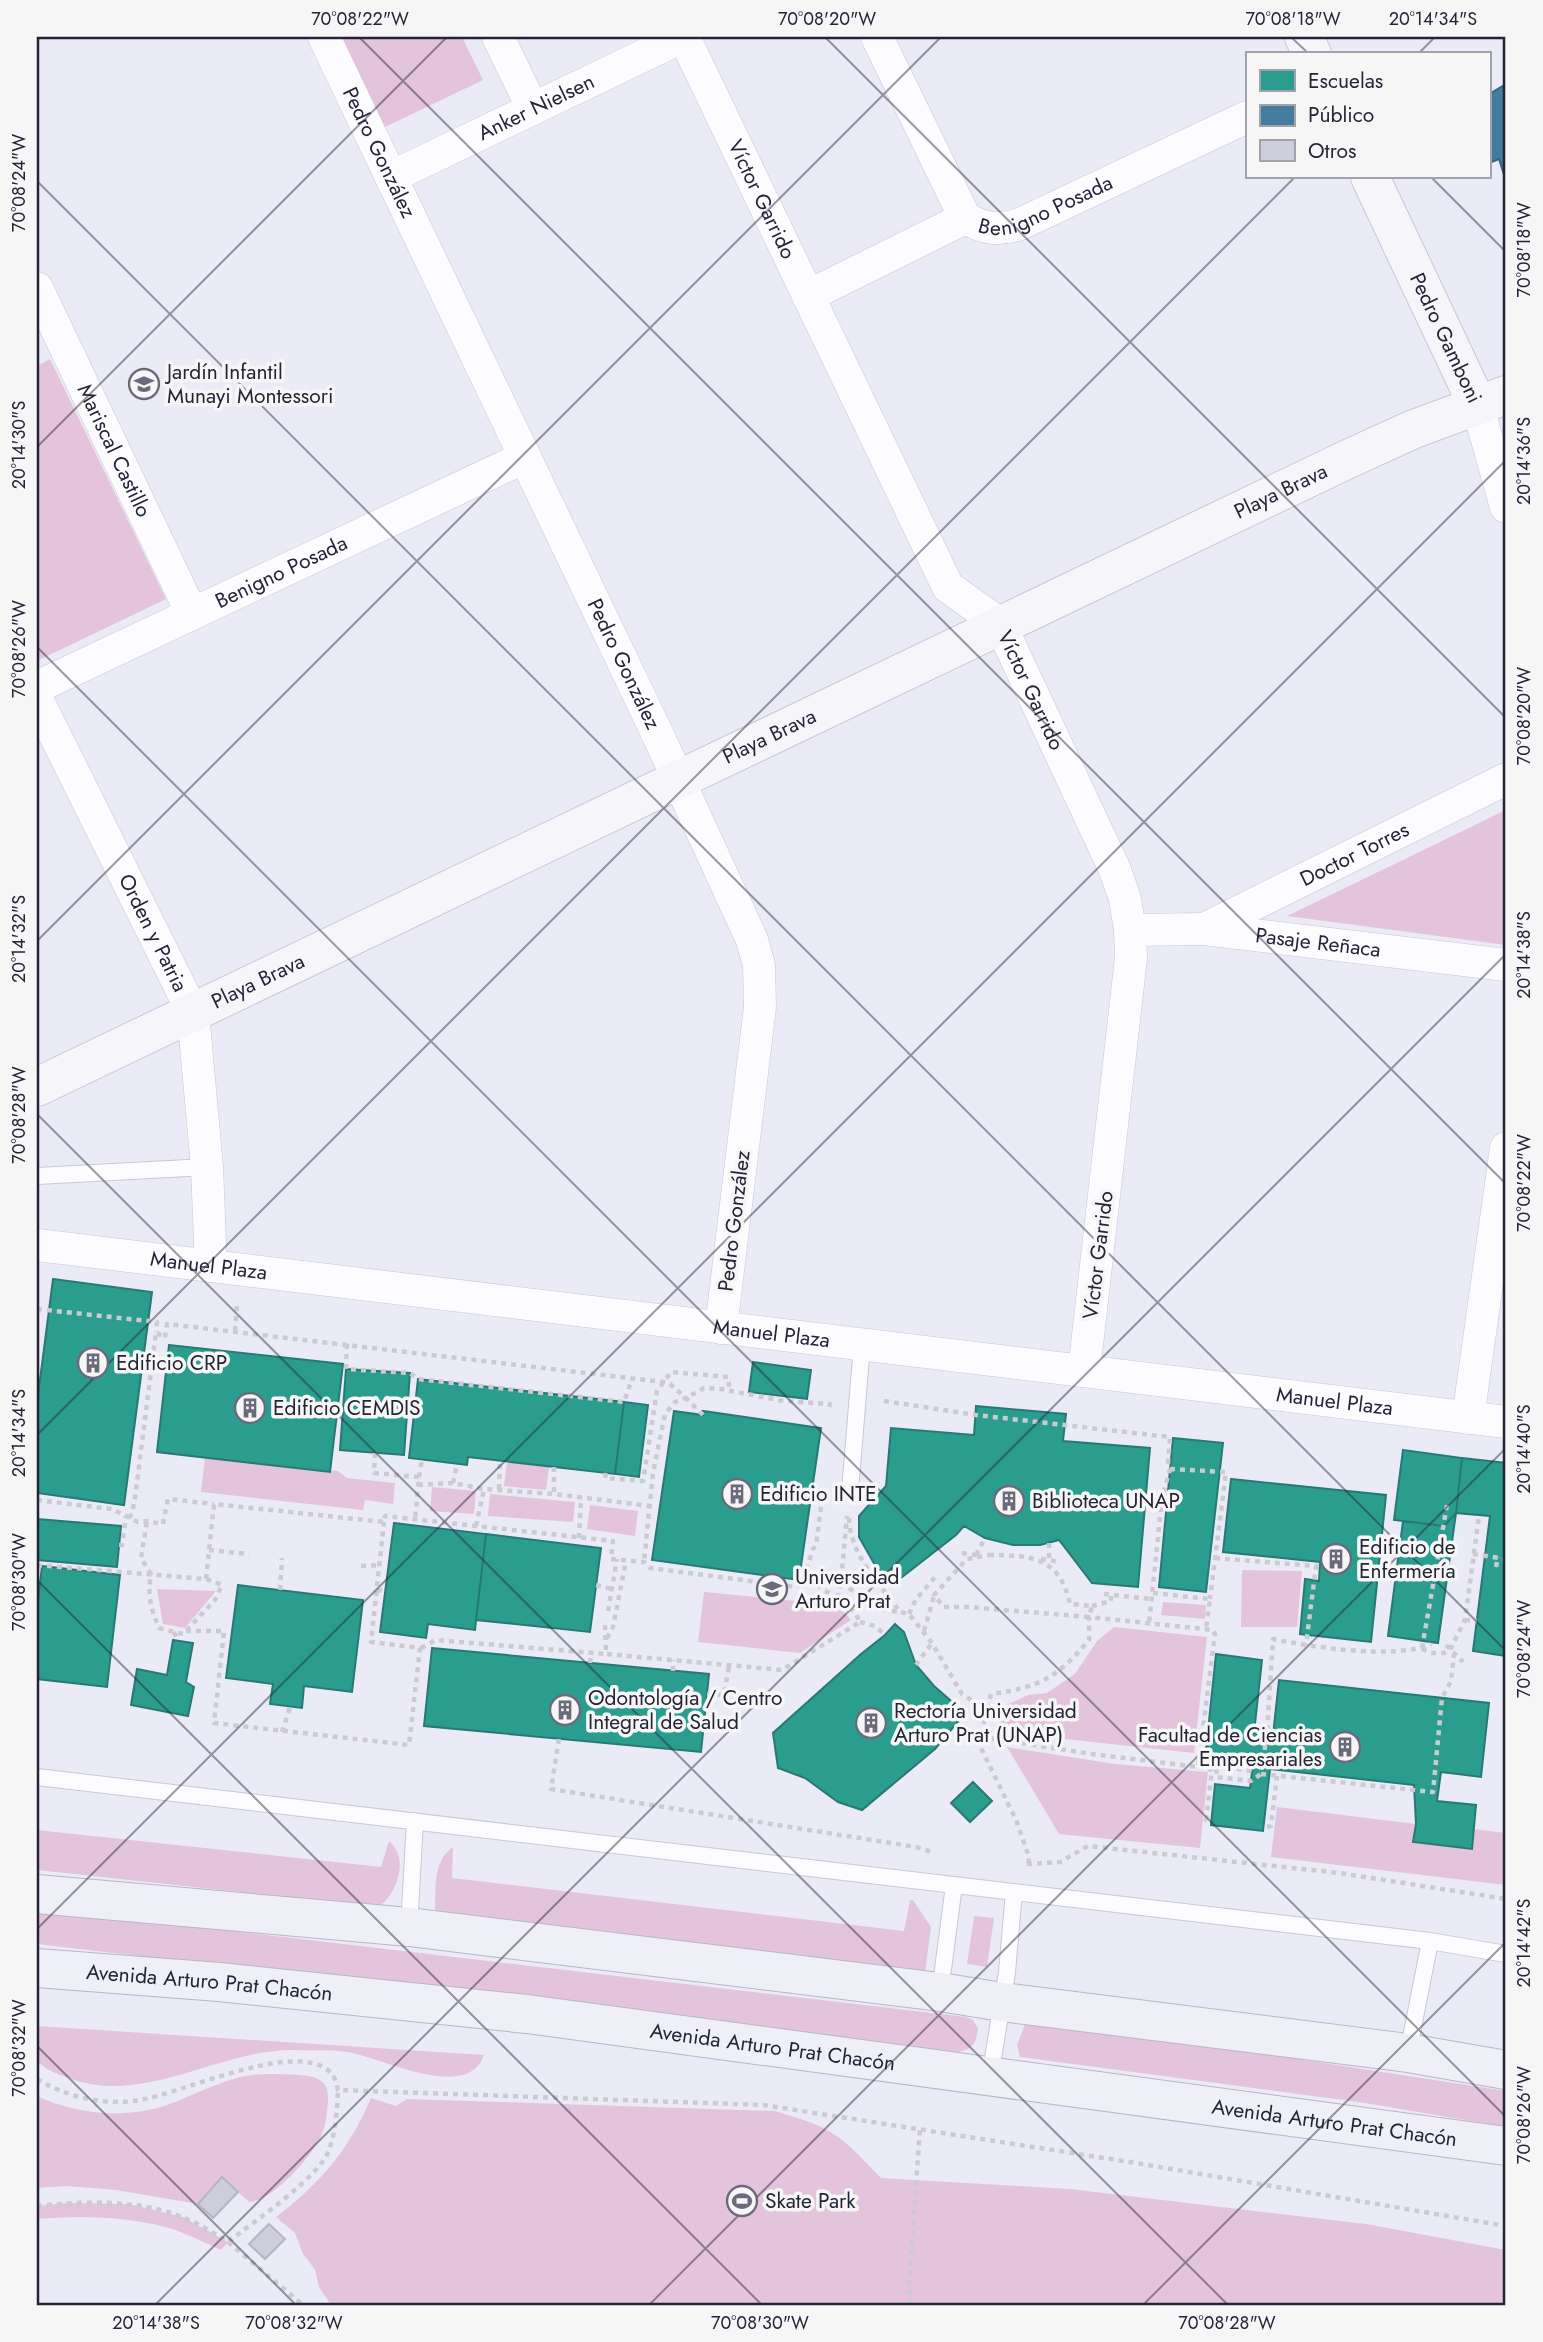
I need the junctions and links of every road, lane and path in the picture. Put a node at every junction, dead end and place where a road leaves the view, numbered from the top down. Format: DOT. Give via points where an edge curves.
graph roads {
  1 [pos="324,37"];
  2 [pos="498,37"];
  3 [pos="683,37"];
  4 [pos="877,37"];
  5 [pos="533,109"];
  6 [pos="1246,117"];
  7 [pos="391,177"];
  8 [pos="1371,178"];
  9 [pos="965,218"];
  10 [pos="37,288"];
  11 [pos="808,296"];
  12 [pos="49,345"];
  13 [pos="1492,400"];
  14 [pos="525,457"];
  15 [pos="1506,507"];
  16 [pos="192,614"];
  17 [pos="1000,624"];
  18 [pos="37,687"];
  19 [pos="37,699"];
  20 [pos="678,779"];
  21 [pos="1506,779"];
  22 [pos="1204,929"];
  23 [pos="1130,930"];
  24 [pos="1506,965"];
  25 [pos="193,1013"];
  26 [pos="37,1087"];
  27 [pos="1506,1147"];
  28 [pos="207,1167"];
  29 [pos="37,1176"];
  30 [pos="37,1245"];
  31 [pos="211,1266"];
  32 [pos="37,1309"];
  33 [pos="721,1328"];
  34 [pos="156,1332"];
  35 [pos="347,1344"];
  36 [pos="860,1369"];
  37 [pos="1084,1371"];
  38 [pos="632,1379"];
  39 [pos="663,1381"];
  40 [pos="730,1392"];
  41 [pos="686,1398"];
  42 [pos="855,1413"];
  43 [pos="702,1415"];
  44 [pos="829,1418"];
  45 [pos="1468,1418"];
  46 [pos="1506,1422"];
  47 [pos="375,1453"];
  48 [pos="422,1460"];
  49 [pos="500,1461"];
  50 [pos="457,1464"];
  51 [pos="554,1467"];
  52 [pos="1170,1469"];
  53 [pos="606,1473"];
  54 [pos="419,1477"];
  55 [pos="453,1483"];
  56 [pos="418,1485"];
  57 [pos="484,1489"];
  58 [pos="499,1489"];
  59 [pos="850,1491"];
  60 [pos="554,1494"];
  61 [pos="823,1497"];
  62 [pos="581,1499"];
  63 [pos="37,1500"];
  64 [pos="214,1504"];
  65 [pos="1447,1505"];
  66 [pos="650,1506"];
  67 [pos="1479,1516"];
  68 [pos="128,1517"];
  69 [pos="415,1520"];
  70 [pos="147,1521"];
  71 [pos="384,1522"];
  72 [pos="477,1526"];
  73 [pos="579,1538"];
  74 [pos="985,1538"];
  75 [pos="1049,1543"];
  76 [pos="119,1545"];
  77 [pos="209,1550"];
  78 [pos="962,1553"];
  79 [pos="249,1554"];
  80 [pos="1473,1554"];
  81 [pos="976,1555"];
  82 [pos="984,1557"];
  83 [pos="1498,1557"];
  84 [pos="282,1558"];
  85 [pos="1215,1558"];
  86 [pos="617,1559"];
  87 [pos="1039,1559"];
  88 [pos="1049,1559"];
  89 [pos="1506,1559"];
  90 [pos="626,1561"];
  91 [pos="644,1562"];
  92 [pos="1060,1562"];
  93 [pos="37,1565"];
  94 [pos="380,1565"];
  95 [pos="361,1566"];
  96 [pos="1496,1567"];
  97 [pos="803,1569"];
  98 [pos="151,1574"];
  99 [pos="937,1575"];
  100 [pos="206,1578"];
  101 [pos="841,1582"];
  102 [pos="597,1585"];
  103 [pos="280,1590"];
  104 [pos="377,1590"];
  105 [pos="612,1590"];
  106 [pos="386,1591"];
  107 [pos="1104,1594"];
  108 [pos="934,1595"];
  109 [pos="1111,1596"];
  110 [pos="1152,1596"];
  111 [pos="837,1598"];
  112 [pos="1210,1599"];
  113 [pos="1092,1606"];
  114 [pos="608,1611"];
  115 [pos="900,1612"];
  116 [pos="909,1614"];
  117 [pos="1089,1618"];
  118 [pos="1465,1620"];
  119 [pos="1477,1621"];
  120 [pos="860,1622"];
  121 [pos="1149,1624"];
  122 [pos="605,1625"];
  123 [pos="1206,1629"];
  124 [pos="173,1631"];
  125 [pos="186,1631"];
  126 [pos="923,1632"];
  127 [pos="885,1635"];
  128 [pos="606,1639"];
  129 [pos="178,1641"];
  130 [pos="932,1643"];
  131 [pos="1431,1644"];
  132 [pos="1306,1645"];
  133 [pos="420,1648"];
  134 [pos="1422,1648"];
  135 [pos="1450,1649"];
  136 [pos="591,1653"];
  137 [pos="606,1654"];
  138 [pos="673,1660"];
  139 [pos="1463,1662"];
  140 [pos="590,1663"];
  141 [pos="916,1665"];
  142 [pos="729,1666"];
  143 [pos="673,1671"];
  144 [pos="707,1694"];
  145 [pos="290,1707"];
  146 [pos="985,1716"];
  147 [pos="282,1732"];
  148 [pos="982,1737"];
  149 [pos="559,1739"];
  150 [pos="1199,1765"];
  151 [pos="1217,1766"];
  152 [pos="1252,1771"];
  153 [pos="1261,1774"];
  154 [pos="1277,1776"];
  155 [pos="37,1777"];
  156 [pos="1209,1820"];
  157 [pos="415,1821"];
  158 [pos="1267,1827"];
  159 [pos="939,1853"];
  160 [pos="1015,1863"];
  161 [pos="1028,1864"];
  162 [pos="954,1885"];
  163 [pos="1014,1892"];
  164 [pos="37,1894"];
  165 [pos="1033,1894"];
  166 [pos="1506,1899"];
  167 [pos="409,1927"];
  168 [pos="1430,1941"];
  169 [pos="1506,1954"];
  170 [pos="37,1968"];
  171 [pos="940,1992"];
  172 [pos="1002,2002"];
  173 [pos="1408,2053"];
  174 [pos="1506,2070"];
  175 [pos="990,2077"];
  176 [pos="37,2079"];
  177 [pos="338,2090"];
  178 [pos="920,2129"];
  179 [pos="1506,2146"];
  180 [pos="37,2206"];
  181 [pos="1506,2226"];
  182 [pos="228,2242"];
  183 [pos="303,2305"];
  184 [pos="910,2305"];
  1 -- 7 [label="street, Pedro González"];
  2 -- 5 [label="street"];
  3 -- 5 [label="street, Anker Nielsen"];
  3 -- 11 [label="street, Víctor Garrido"];
  4 -- 9 [label="street"];
  5 -- 7 [label="street, Anker Nielsen"];
  6 -- 9 [label="street, Benigno Posada" via="1020,224 991,229"];
  7 -- 14 [label="street, Pedro González"];
  8 -- 13 [label="street, Pedro Gamboni"];
  9 -- 11 [label="street, Benigno Posada"];
  10 -- 12 [label="street, Mariscal Castillo"];
  11 -- 17 [label="street, Víctor Garrido" via="948,587"];
  12 -- 16 [label="street, Mariscal Castillo"];
  13 -- 15 [label="street, Pedro Gamboni"];
  13 -- 17 [label="street, Playa Brava" via="1348,459"];
  14 -- 16 [label="street, Benigno Posada"];
  14 -- 20 [label="street, Pedro González"];
  16 -- 18 [label="street, Benigno Posada"];
  17 -- 20 [label="street, Playa Brava"];
  17 -- 23 [label="street, Víctor Garrido" via="1101,838 1125,899"];
  19 -- 25 [label="street, Orden y Patria"];
  20 -- 25 [label="street, Playa Brava"];
  20 -- 33 [label="street, Pedro González" via="752,940 761,986"];
  21 -- 22 [label="street, Doctor Torres"];
  22 -- 23 [label="street, Pasaje Reñaca"];
  22 -- 24 [label="street, Pasaje Reñaca"];
  23 -- 37 [label="street, Víctor Garrido" via="1129,985"];
  25 -- 26 [label="street, Playa Brava"];
  25 -- 28 [label="street, Orden y Patria"];
  27 -- 45 [label="street"];
  28 -- 29 [label="lane"];
  28 -- 31 [label="street, Orden y Patria"];
  30 -- 31 [label="street, Manuel Plaza"];
  31 -- 33 [label="street, Manuel Plaza"];
  32 -- 34 [label="path" via="157,1322"];
  33 -- 36 [label="street, Manuel Plaza"];
  34 -- 35 [label="path" via="165,1338 167,1324"];
  34 -- 68 [label="path" via="135,1498"];
  35 -- 38 [label="path"];
  35 -- 38 [label="path" via="346,1369 410,1373 418,1379 624,1402"];
  36 -- 37 [label="street, Manuel Plaza"];
  36 -- 42 [label="lane"];
  37 -- 45 [label="street, Manuel Plaza"];
  38 -- 39 [label="path"];
  39 -- 40 [label="path" via="671,1372 728,1377"];
  39 -- 41 [label="path"];
  39 -- 53 [label="path" via="645,1444 643,1481 605,1478"];
  40 -- 41 [label="path" via="704,1388"];
  40 -- 44 [label="path" via="830,1405"];
  41 -- 43 [label="path"];
  41 -- 66 [label="path" via="674,1402 665,1414"];
  42 -- 52 [label="path" via="874,1414 875,1399 1170,1437"];
  42 -- 59 [label="lane"];
  45 -- 46 [label="street, Manuel Plaza"];
  47 -- 54 [label="path" via="374,1473"];
  48 -- 54 [label="path"];
  49 -- 58 [label="path"];
  50 -- 55 [label="path"];
  51 -- 60 [label="path"];
  52 -- 85 [label="path" via="1226,1472"];
  52 -- 110 [label="path" via="1162,1498"];
  54 -- 56 [label="path"];
  55 -- 56 [label="path"];
  55 -- 57 [label="path"];
  56 -- 69 [label="path"];
  57 -- 58 [label="path"];
  57 -- 72 [label="path"];
  58 -- 60 [label="path"];
  60 -- 62 [label="path"];
  61 -- 97 [label="path" via="816,1545"];
  62 -- 66 [label="path"];
  62 -- 73 [label="path"];
  63 -- 68 [label="path" via="112,1508"];
  64 -- 70 [label="path" via="168,1499 163,1524"];
  64 -- 71 [label="path"];
  64 -- 77 [label="path"];
  65 -- 134 [label="path"];
  66 -- 91 [label="path"];
  67 -- 80 [label="path"];
  68 -- 70 [label="path"];
  68 -- 76 [label="path"];
  69 -- 71 [label="path" via="385,1516"];
  69 -- 72 [label="path"];
  70 -- 98 [label="path" via="142,1558"];
  71 -- 94 [label="path"];
  72 -- 73 [label="path"];
  73 -- 86 [label="path" via="613,1541 611,1559"];
  74 -- 81 [label="path"];
  75 -- 88 [label="path"];
  77 -- 79 [label="path"];
  77 -- 100 [label="path"];
  78 -- 81 [label="path"];
  80 -- 83 [label="path"];
  80 -- 118 [label="path"];
  81 -- 82 [label="path"];
  82 -- 87 [label="path"];
  82 -- 108 [label="path" via="967,1559"];
  83 -- 89 [label="path"];
  83 -- 96 [label="path"];
  84 -- 103 [label="path"];
  85 -- 112 [label="path"];
  85 -- 132 [label="path" via="1316,1566"];
  86 -- 90 [label="path"];
  86 -- 105 [label="path"];
  87 -- 88 [label="path"];
  87 -- 113 [label="path" via="1059,1575 1070,1604"];
  88 -- 92 [label="path"];
  90 -- 91 [label="path"];
  90 -- 128 [label="path" via="613,1628"];
  91 -- 97 [label="path" via="650,1568 797,1587"];
  93 -- 98 [label="path"];
  94 -- 95 [label="path"];
  94 -- 104 [label="path"];
  97 -- 111 [label="path"];
  98 -- 100 [label="path"];
  98 -- 124 [label="path" via="152,1611 159,1628"];
  99 -- 116 [label="path"];
  100 -- 125 [label="path" via="222,1585 215,1600"];
  101 -- 111 [label="path"];
  101 -- 115 [label="path" via="877,1609"];
  101 -- 115 [label="path" via="845,1517 850,1513 852,1540 862,1560"];
  102 -- 105 [label="path"];
  104 -- 106 [label="path"];
  104 -- 133 [label="path" via="371,1642"];
  105 -- 114 [label="path"];
  107 -- 109 [label="path"];
  108 -- 117 [label="path" via="944,1607"];
  108 -- 126 [label="path"];
  109 -- 110 [label="path"];
  109 -- 113 [label="path" via="1111,1601"];
  110 -- 112 [label="path" via="1182,1593"];
  110 -- 121 [label="path"];
  111 -- 120 [label="path" via="849,1605"];
  112 -- 123 [label="path"];
  113 -- 117 [label="path"];
  115 -- 116 [label="path"];
  116 -- 126 [label="path"];
  117 -- 121 [label="path"];
  117 -- 146 [label="path" via="1089,1640 1072,1661 1024,1689 991,1694"];
  118 -- 119 [label="path"];
  118 -- 135 [label="path"];
  120 -- 127 [label="path"];
  120 -- 142 [label="path" via="782,1670"];
  121 -- 123 [label="path"];
  122 -- 128 [label="path"];
  123 -- 150 [label="path" via="1215,1634"];
  124 -- 125 [label="path"];
  124 -- 129 [label="path"];
  125 -- 147 [label="path" via="224,1631 214,1723"];
  126 -- 130 [label="path"];
  128 -- 137 [label="path"];
  130 -- 141 [label="path"];
  130 -- 146 [label="path" via="962,1694"];
  131 -- 134 [label="path"];
  132 -- 134 [label="path" via="1381,1651"];
  132 -- 153 [label="path" via="1273,1639"];
  133 -- 136 [label="path" via="436,1640"];
  133 -- 147 [label="path" via="408,1745"];
  134 -- 135 [label="path" via="1431,1653"];
  135 -- 139 [label="path"];
  135 -- 154 [label="path" via="1451,1681 1442,1698 1436,1792"];
  136 -- 137 [label="path"];
  136 -- 140 [label="path"];
  137 -- 138 [label="path"];
  138 -- 142 [label="path"];
  138 -- 143 [label="path"];
  142 -- 144 [label="path" via="724,1695"];
  145 -- 147 [label="path"];
  146 -- 148 [label="path"];
  148 -- 150 [label="path" via="1092,1755"];
  148 -- 161 [label="path" via="980,1746 1016,1820"];
  149 -- 159 [label="path" via="551,1789"];
  150 -- 151 [label="path"];
  150 -- 156 [label="path" via="1212,1770"];
  151 -- 152 [label="path"];
  151 -- 153 [label="path" via="1216,1777 1251,1781"];
  153 -- 154 [label="path"];
  154 -- 158 [label="path" via="1271,1826"];
  155 -- 157 [label="lane"];
  157 -- 162 [label="lane"];
  157 -- 167 [label="lane"];
  160 -- 161 [label="path"];
  161 -- 165 [label="path"];
  161 -- 166 [label="path" via="1060,1862 1088,1846 1339,1873"];
  162 -- 163 [label="lane"];
  162 -- 171 [label="lane"];
  163 -- 165 [label="lane"];
  163 -- 172 [label="lane"];
  164 -- 167 [label="main road"];
  165 -- 168 [label="lane"];
  167 -- 171 [label="main road"];
  168 -- 169 [label="lane"];
  168 -- 173 [label="lane"];
  170 -- 175 [label="main road, Avenida Arturo Prat Chacón" via="527,2014"];
  171 -- 172 [label="main road"];
  172 -- 173 [label="main road"];
  172 -- 175 [label="lane"];
  173 -- 174 [label="main road"];
  175 -- 179 [label="main road, Avenida Arturo Prat Chacón"];
  176 -- 177 [label="path" via="75,2095 111,2102 181,2090 275,2062 304,2062 328,2069"];
  177 -- 178 [label="path" via="763,2105"];
  177 -- 182 [label="path" via="329,2152 308,2178"];
  178 -- 181 [label="path"];
  178 -- 184 [label="path"];
  180 -- 182 [label="path" via="129,2204 183,2217"];
  182 -- 183 [label="path"];
}
